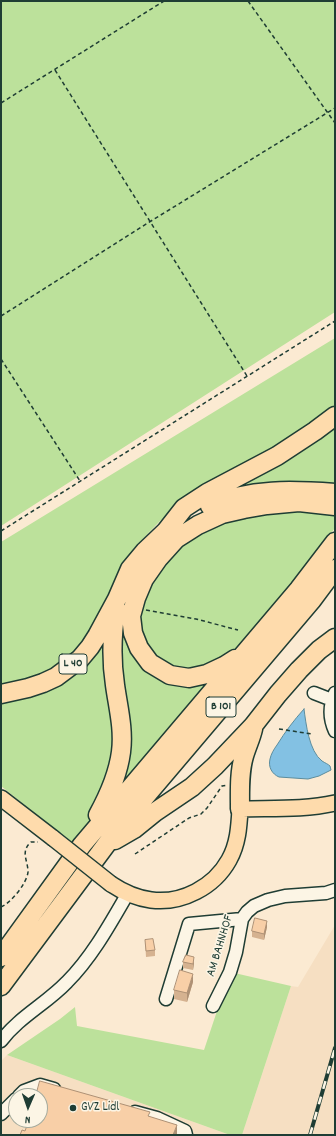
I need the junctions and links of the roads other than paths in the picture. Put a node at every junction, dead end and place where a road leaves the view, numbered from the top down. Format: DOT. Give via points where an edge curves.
graph roads {
  1 [pos="335,416"];
  2 [pos="333,501"];
  3 [pos="166,530"];
  4 [pos="335,542"];
  5 [pos="335,569"];
  6 [pos="117,599"];
  7 [pos="335,638"];
  8 [pos="248,650"];
  9 [pos="314,693"];
  10 [pos="1,694"];
  11 [pos="333,697"];
  12 [pos="333,716"];
  13 [pos="253,726"];
  14 [pos="335,731"];
  15 [pos="1,798"];
  16 [pos="335,803"];
  17 [pos="240,809"];
  18 [pos="82,845"];
  19 [pos="106,845"];
  20 [pos="335,890"];
  21 [pos="128,893"];
  22 [pos="242,919"];
  23 [pos="1,957"];
  24 [pos="1,986"];
  25 [pos="166,1000"];
  26 [pos="213,1006"];
  27 [pos="1,1041"];
  28 [pos="32,1088"];
  29 [pos="62,1091"];
  30 [pos="120,1108"];
  31 [pos="186,1135"];
  1 -- 3 [label="highway" via="277,456 184,508"];
  2 -- 3 [label="highway, L 40" via="291,490 268,491 216,504"];
  2 -- 8 [label="highway" via="267,505 222,514 176,539 144,579 131,616 139,648 150,662 170,675 189,678 207,674 224,666"];
  3 -- 6 [label="highway, L 40" via="130,569"];
  4 -- 8 [label="highway, B 101"];
  5 -- 19 [label="highway, B 101" via="312,600"];
  6 -- 10 [label="highway, L 40" via="90,647 80,659 56,677 43,683"];
  6 -- 18 [label="highway" via="112,642 114,683 122,734 121,752 107,800"];
  7 -- 13 [label="highway" via="299,670"];
  8 -- 18 [label="highway, B 101"];
  9 -- 11 [label="street"];
  11 -- 12 [label="street"];
  12 -- 14 [label="street"];
  13 -- 17 [label="highway" via="242,764"];
  13 -- 19 [label="highway" via="192,787 134,829"];
  15 -- 21 [label="main road, bridge" via="47,840"];
  16 -- 17 [label="main road" via="301,808"];
  17 -- 21 [label="main road" via="238,835 233,851 224,868 209,883 191,894 172,899 151,900"];
  18 -- 23 [label="highway, B 101"];
  19 -- 24 [label="highway, B 101"];
  20 -- 22 [label="street, AM BAHNHOF" via="268,900 254,906"];
  21 -- 27 [label="street" via="98,943 76,973 58,992 20,1020"];
  22 -- 25 [label="street" via="189,924"];
  22 -- 26 [label="street, AM BAHNHOF" via="230,972"];
  28 -- 29 [label="street" via="40,1085"];
  30 -- 31 [label="street" via="157,1118 185,1131"];
}
